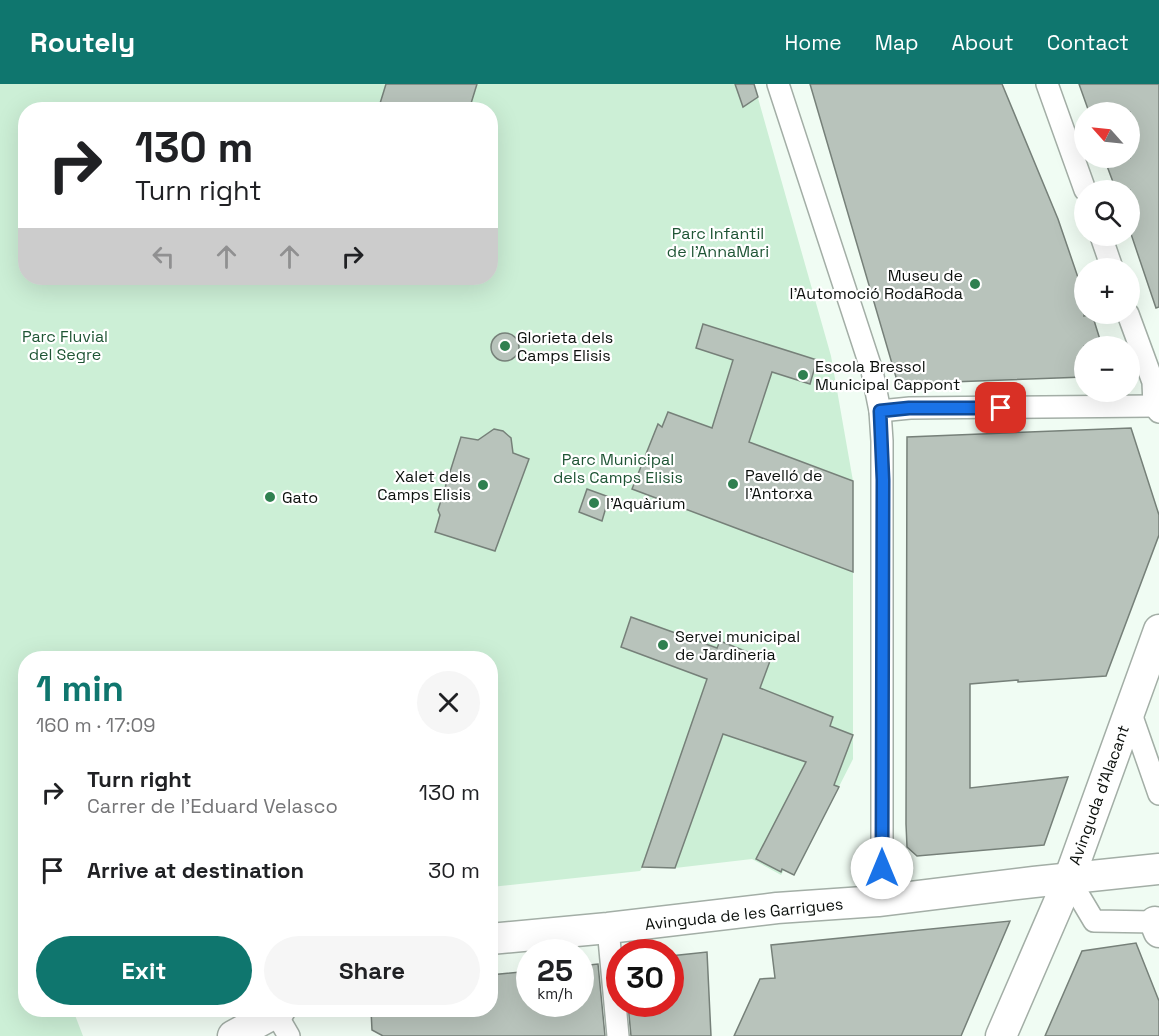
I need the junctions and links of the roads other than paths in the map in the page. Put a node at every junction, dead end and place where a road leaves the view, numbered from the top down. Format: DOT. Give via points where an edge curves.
graph roads {
  1 [pos="778,84"];
  2 [pos="1047,84"];
  3 [pos="1081,180"];
  4 [pos="1131,324"];
  5 [pos="1156,397"];
  6 [pos="880,411"];
  7 [pos="1159,630"];
  8 [pos="1130,711"];
  9 [pos="1159,794"];
  10 [pos="1159,869"];
  11 [pos="1069,879"];
  12 [pos="878,901"];
  13 [pos="1158,924"];
  14 [pos="608,928"];
  15 [pos="498,938"];
  16 [pos="282,1019"];
  17 [pos="233,1036"];
  18 [pos="618,1036"];
  19 [pos="1001,1036"];
  1 -- 6 [label="street" via="872,371"];
  2 -- 3 [label="street"];
  4 -- 5 [label="street"];
  5 -- 6 [label="street"];
  6 -- 12 [label="street" via="882,872"];
  7 -- 8 [label="main road, Avinguda d'Alacant"];
  8 -- 9 [label="street, Avinguda d'Alacant"];
  8 -- 11 [label="main road, Avinguda d'Alacant"];
  10 -- 11 [label="main road, Avinguda de les Garrigues"];
  11 -- 12 [label="main road, Avinguda de les Garrigues"];
  11 -- 13 [label="street" via="1094,921"];
  11 -- 19 [label="main road, Avinguda d'Alacant"];
  12 -- 14 [label="main road, Avinguda de les Garrigues" via="777,908"];
  14 -- 15 [label="main road, Avinguda de les Garrigues"];
  14 -- 18 [label="street"];
  16 -- 17 [label="main road"];
}
